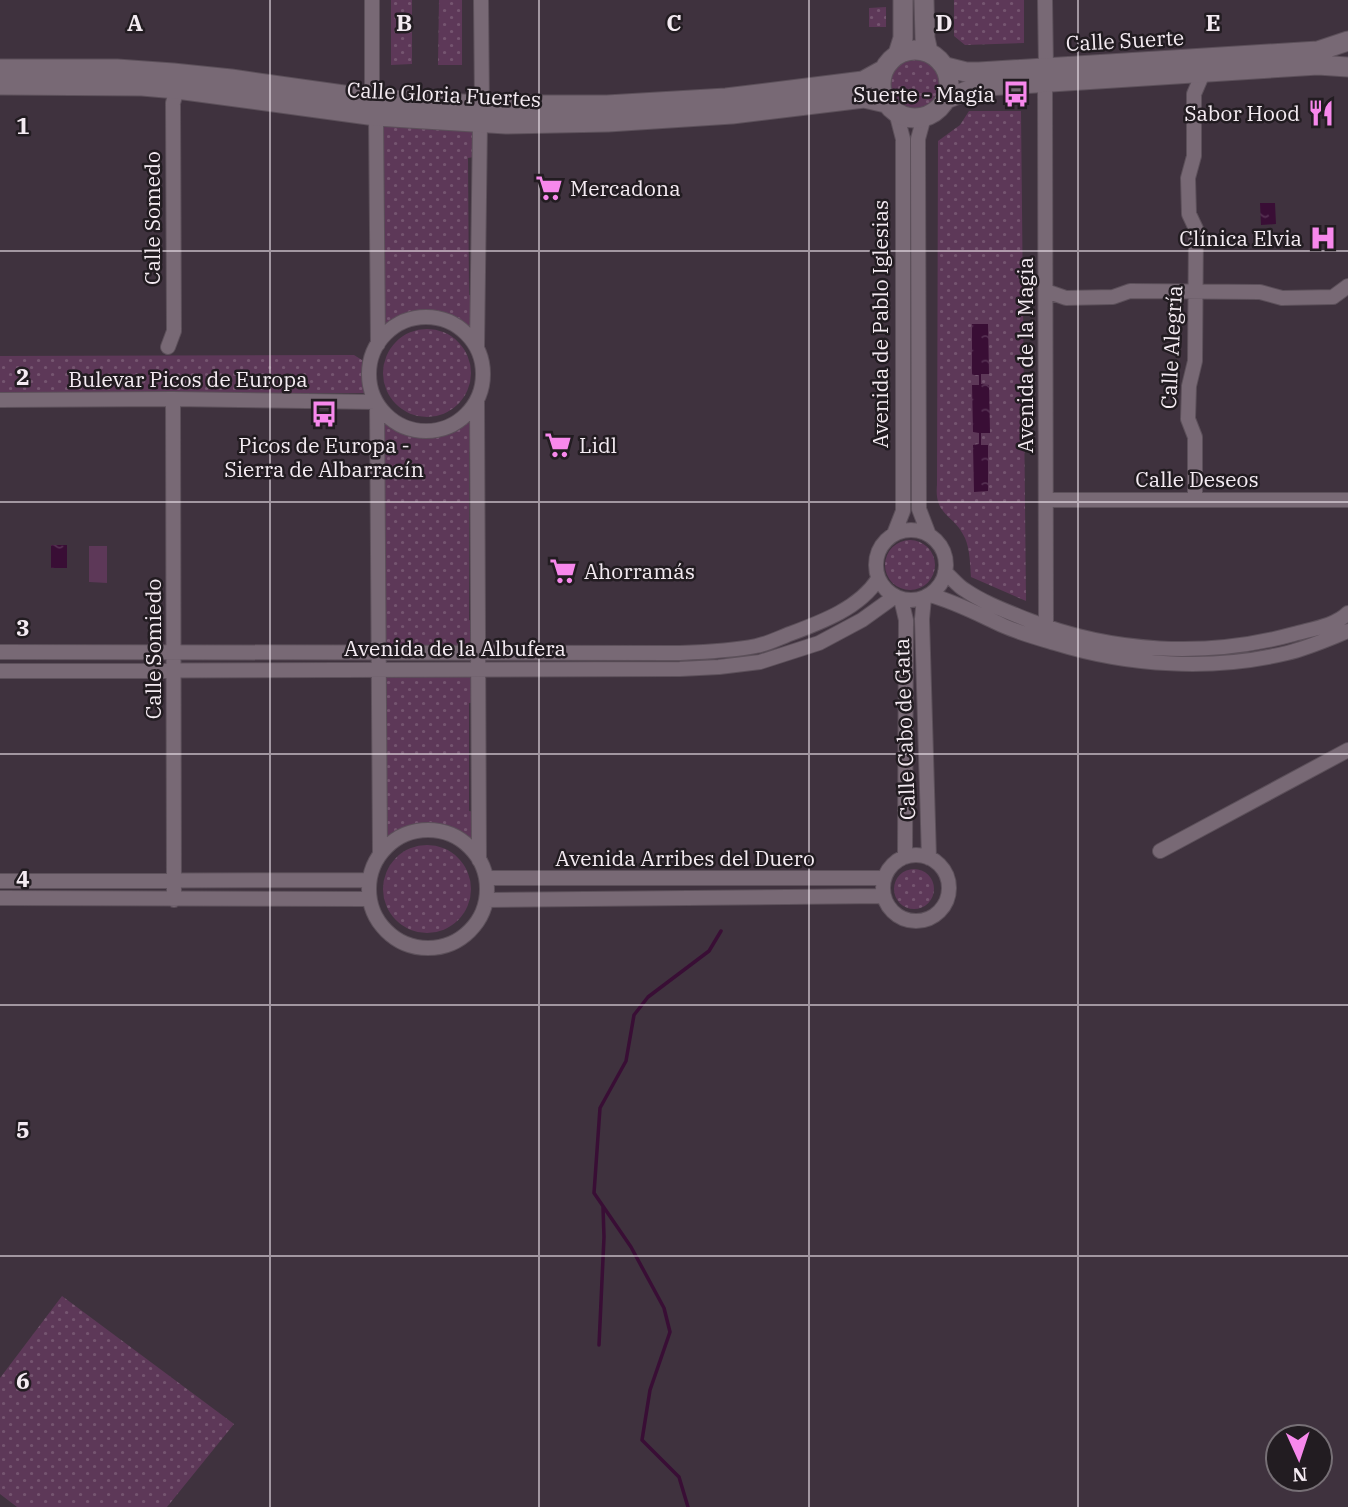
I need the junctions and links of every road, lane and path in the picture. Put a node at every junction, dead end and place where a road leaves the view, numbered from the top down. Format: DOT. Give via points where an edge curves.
graph roads {
  1 [pos="372,0"];
  2 [pos="481,0"];
  3 [pos="903,0"];
  4 [pos="924,0"];
  5 [pos="1045,0"];
  6 [pos="1348,41"];
  7 [pos="928,52"];
  8 [pos="898,54"];
  9 [pos="1348,66"];
  10 [pos="946,67"];
  11 [pos="0,69"];
  12 [pos="883,70"];
  13 [pos="1203,73"];
  14 [pos="1045,75"];
  15 [pos="0,85"];
  16 [pos="172,93"];
  17 [pos="947,99"];
  18 [pos="891,107"];
  19 [pos="374,108"];
  20 [pos="481,114"];
  21 [pos="924,117"];
  22 [pos="1348,286"];
  23 [pos="1046,291"];
  24 [pos="1195,291"];
  25 [pos="378,344"];
  26 [pos="174,346"];
  27 [pos="477,347"];
  28 [pos="173,399"];
  29 [pos="0,400"];
  30 [pos="477,401"];
  31 [pos="377,403"];
  32 [pos="1046,500"];
  33 [pos="1195,500"];
  34 [pos="1348,500"];
  35 [pos="894,534"];
  36 [pos="929,535"];
  37 [pos="946,572"];
  38 [pos="878,579"];
  39 [pos="927,596"];
  40 [pos="897,598"];
  41 [pos="1348,613"];
  42 [pos="1046,627"];
  43 [pos="1348,631"];
  44 [pos="0,652"];
  45 [pos="174,652"];
  46 [pos="478,652"];
  47 [pos="378,653"];
  48 [pos="378,669"];
  49 [pos="479,669"];
  50 [pos="174,670"];
  51 [pos="0,671"];
  52 [pos="1348,750"];
  53 [pos="1160,851"];
  54 [pos="380,854"];
  55 [pos="905,857"];
  56 [pos="929,858"];
  57 [pos="480,860"];
  58 [pos="486,878"];
  59 [pos="884,878"];
  60 [pos="369,880"];
  61 [pos="0,881"];
  62 [pos="174,881"];
  63 [pos="884,896"];
  64 [pos="0,898"];
  65 [pos="369,899"];
  66 [pos="174,900"];
  67 [pos="486,901"];
  1 -- 19 [label="street"];
  2 -- 20 [label="street"];
  3 -- 8 [label="main road"];
  4 -- 7 [label="main road"];
  5 -- 14 [label="street, Avenida de la Magia"];
  6 -- 9 [label="main road"];
  6 -- 14 [label="main road, Calle Suerte" via="1318,51"];
  7 -- 8 [label="main road" via="914,49"];
  7 -- 10 [label="main road"];
  8 -- 12 [label="main road"];
  9 -- 13 [label="main road, Calle Suerte"];
  10 -- 14 [label="main road, Calle Suerte"];
  10 -- 17 [label="main road"];
  11 -- 19 [label="main road, Calle Gloria Fuertes" via="117,69 231,79"];
  12 -- 18 [label="main road" via="881,87"];
  12 -- 20 [label="main road, Calle Gloria Fuertes" via="863,81 726,98"];
  13 -- 14 [label="main road, Calle Suerte"];
  13 -- 24 [label="street, Calle Alegría" via="1194,94 1194,156 1188,178 1189,214 1196,229"];
  14 -- 17 [label="main road, Calle Suerte"];
  14 -- 23 [label="street, Avenida de la Magia"];
  15 -- 16 [label="main road, Calle Gloria Fuertes"];
  16 -- 19 [label="main road, Calle Gloria Fuertes"];
  16 -- 26 [label="street, Calle Somedo"];
  17 -- 21 [label="main road"];
  18 -- 20 [label="main road, Calle Gloria Fuertes" via="864,98 732,114 506,124"];
  18 -- 21 [label="main road" via="913,118"];
  18 -- 35 [label="street, Avenida de Pablo Iglesias" via="902,139 903,510"];
  19 -- 20 [label="main road, Calle Gloria Fuertes"];
  19 -- 25 [label="street"];
  20 -- 27 [label="street"];
  21 -- 36 [label="street, Avenida de Pablo Iglesias" via="918,139 919,509"];
  22 -- 24 [label="street" via="1333,297"];
  23 -- 24 [label="street" via="1078,298 1113,297 1130,291"];
  23 -- 32 [label="street, Avenida de la Magia"];
  24 -- 33 [label="street, Calle Alegría" via="1195,361 1188,419 1195,437"];
  25 -- 27 [label="street" via="389,331 420,317 453,324"];
  25 -- 31 [label="street" via="369,368"];
  27 -- 30 [label="street" via="484,373"];
  28 -- 29 [label="street, Bulevar Picos de Europa"];
  28 -- 31 [label="street, Bulevar Picos de Europa"];
  28 -- 45 [label="street, Calle Somiedo"];
  30 -- 31 [label="street" via="467,415 437,431 403,426"];
  30 -- 46 [label="street"];
  31 -- 47 [label="street"];
  32 -- 33 [label="street, Calle Deseos"];
  32 -- 42 [label="street, Avenida de la Magia"];
  33 -- 34 [label="street, Calle Deseos"];
  35 -- 36 [label="street" via="905,530"];
  35 -- 38 [label="street" via="879,549"];
  36 -- 37 [label="street" via="943,551"];
  37 -- 39 [label="street"];
  37 -- 42 [label="street" via="964,590"];
  38 -- 40 [label="street"];
  38 -- 46 [label="street, Avenida de la Albufera" via="846,609 759,645 680,653"];
  39 -- 40 [label="street" via="912,601"];
  39 -- 43 [label="street" via="950,600 1056,644 1130,661 1236,661 1288,652"];
  39 -- 56 [label="street, Calle Cabo de Gata" via="922,619"];
  40 -- 49 [label="street, Avenida de la Albufera" via="819,643 761,662 680,669"];
  40 -- 55 [label="street, Calle Cabo de Gata" via="906,620"];
  41 -- 42 [label="street" via="1327,625 1270,641 1219,648 1130,647"];
  44 -- 45 [label="street, Avenida de la Albufera"];
  45 -- 47 [label="street, Avenida de la Albufera"];
  45 -- 50 [label="street, Calle Somiedo"];
  46 -- 47 [label="street, Avenida de la Albufera"];
  46 -- 49 [label="street"];
  47 -- 48 [label="street"];
  48 -- 49 [label="street, Avenida de la Albufera"];
  48 -- 50 [label="street, Avenida de la Albufera"];
  48 -- 54 [label="street"];
  49 -- 57 [label="street"];
  50 -- 51 [label="street, Avenida de la Albufera"];
  50 -- 62 [label="street, Calle Somiedo"];
  52 -- 53 [label="street"];
  54 -- 57 [label="street" via="411,832 431,830 467,844"];
  54 -- 60 [label="street"];
  55 -- 56 [label="street"];
  55 -- 59 [label="street"];
  56 -- 63 [label="street" via="949,883 945,905 937,913 928,919 906,920 896,915"];
  57 -- 58 [label="street"];
  58 -- 59 [label="street, Avenida Arribes del Duero"];
  58 -- 67 [label="street"];
  59 -- 63 [label="street"];
  60 -- 62 [label="street"];
  60 -- 65 [label="street"];
  61 -- 62 [label="street"];
  62 -- 66 [label="street, Calle Somiedo"];
  63 -- 67 [label="street, Avenida Arribes del Duero"];
  64 -- 66 [label="street"];
  65 -- 66 [label="street"];
  65 -- 67 [label="street" via="376,918 390,934 427,948 447,945 465,935"];
}
